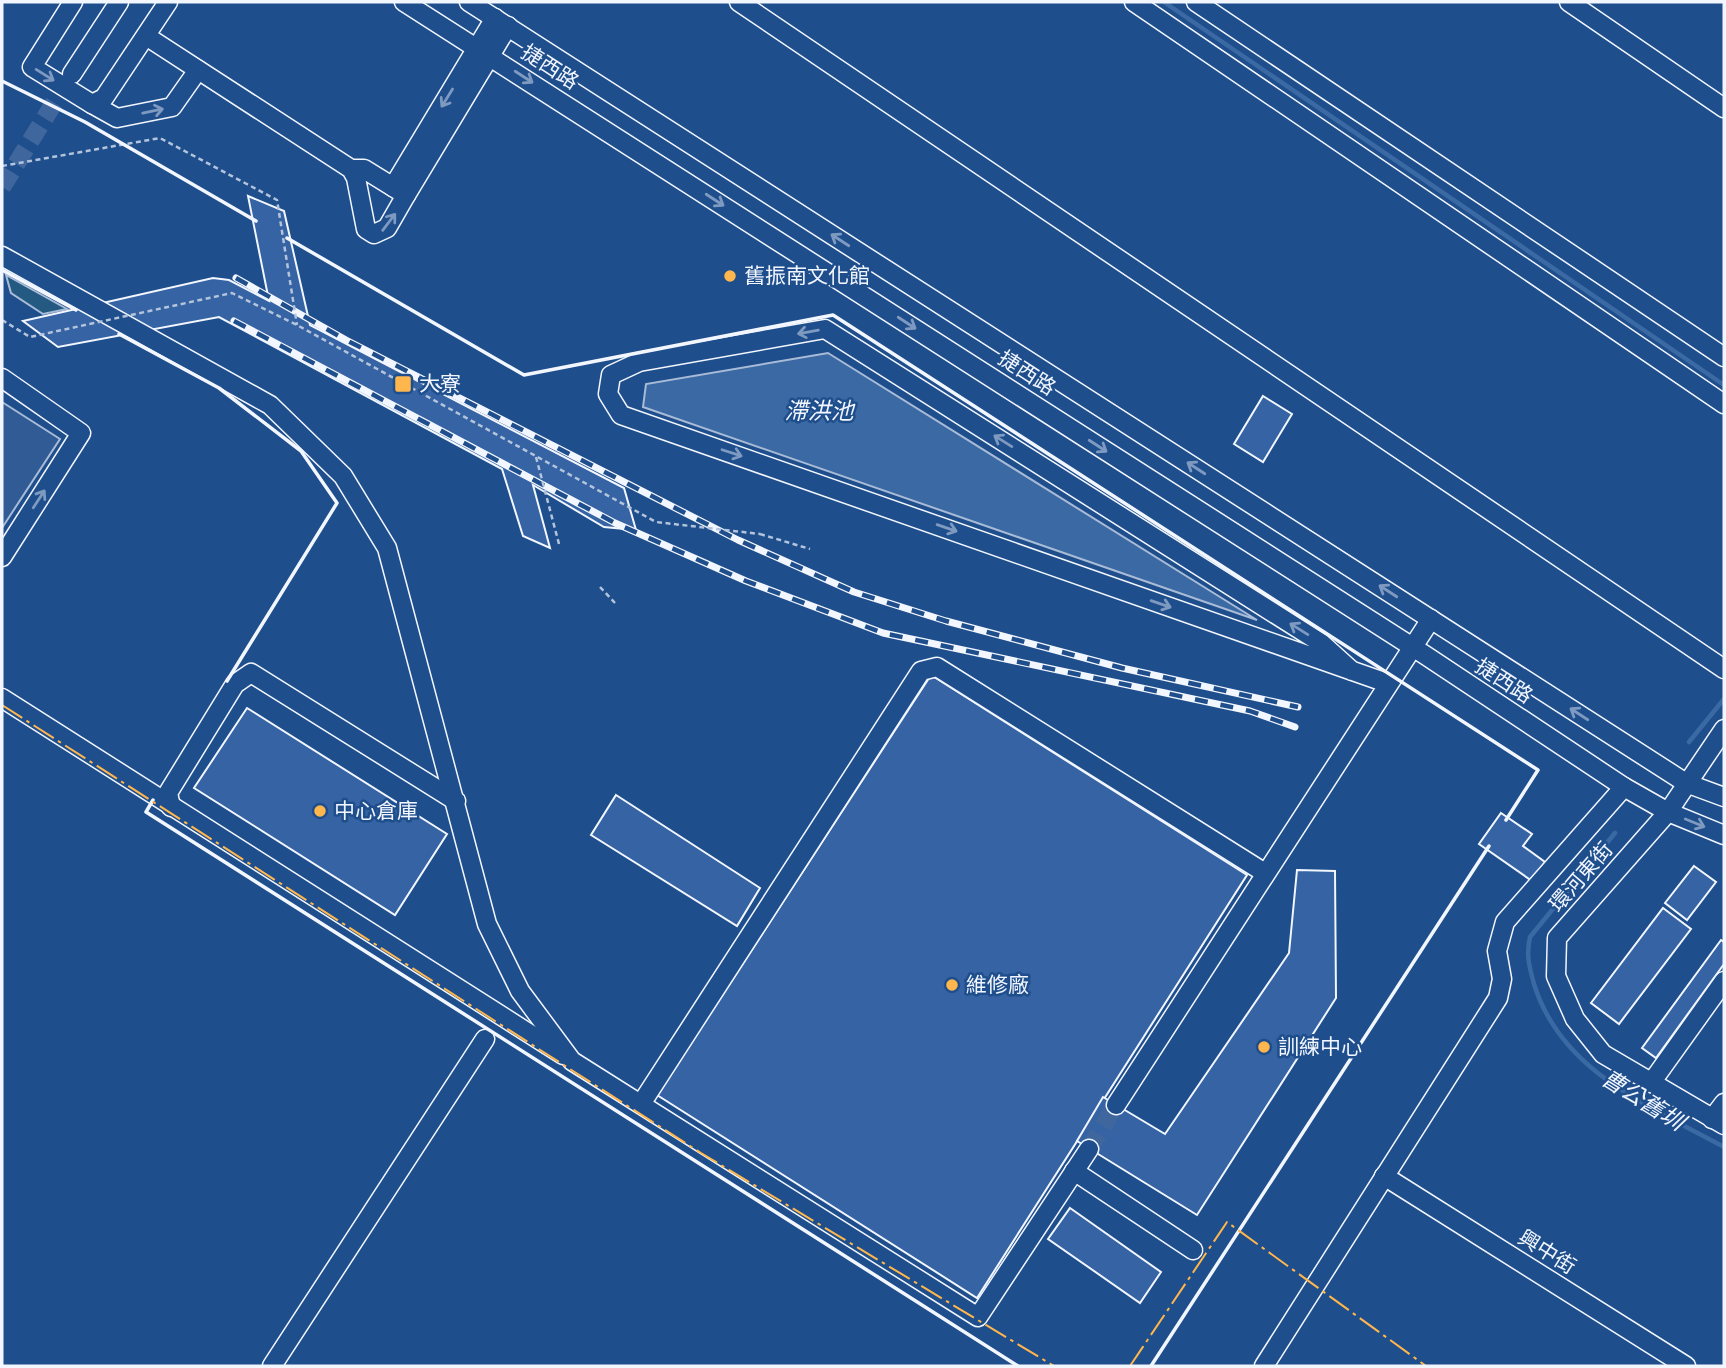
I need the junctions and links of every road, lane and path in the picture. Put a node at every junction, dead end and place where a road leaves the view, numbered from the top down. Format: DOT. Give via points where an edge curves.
graph roads {
  1 [pos="73,2"];
  2 [pos="119,2"];
  3 [pos="168,2"];
  4 [pos="404,2"];
  5 [pos="739,2"];
  6 [pos="1134,2"];
  7 [pos="1196,2"];
  8 [pos="1569,2"];
  9 [pos="472,3"];
  10 [pos="502,22"];
  11 [pos="146,36"];
  12 [pos="484,52"];
  13 [pos="198,70"];
  14 [pos="72,74"];
  15 [pos="92,104"];
  16 [pos="1724,108"];
  17 [pos="2,166"];
  18 [pos="351,169"];
  19 [pos="400,191"];
  20 [pos="2,256"];
  21 [pos="2,320"];
  22 [pos="297,325"];
  23 [pos="1724,357"];
  24 [pos="2,377"];
  25 [pos="1724,404"];
  26 [pos="536,457"];
  27 [pos="559,544"];
  28 [pos="810,549"];
  29 [pos="2,556"];
  30 [pos="600,587"];
  31 [pos="615,603"];
  32 [pos="1431,619"];
  33 [pos="1413,648"];
  34 [pos="1724,669"];
  35 [pos="1352,671"];
  36 [pos="1387,683"];
  37 [pos="2,698"];
  38 [pos="1724,729"];
  39 [pos="1624,787"];
  40 [pos="1677,797"];
  41 [pos="1724,797"];
  42 [pos="456,801"];
  43 [pos="171,807"];
  44 [pos="1724,835"];
  45 [pos="1265,873"];
  46 [pos="1724,981"];
  47 [pos="485,1038"];
  48 [pos="572,1061"];
  49 [pos="1651,1083"];
  50 [pos="1724,1103"];
  51 [pos="641,1104"];
  52 [pos="1116,1105"];
  53 [pos="1718,1122"];
  54 [pos="1089,1149"];
  55 [pos="1074,1171"];
  56 [pos="1384,1176"];
  57 [pos="1193,1250"];
  58 [pos="272,1366"];
  59 [pos="1264,1366"];
  60 [pos="1686,1366"];
  1 -- 15 [label="street, one-way" via="32,67"];
  2 -- 14 [label="street"];
  3 -- 11 [label="street"];
  4 -- 12 [label="street, 捷西路"];
  5 -- 34 [label="street"];
  6 -- 25 [label="street"];
  7 -- 23 [label="street"];
  8 -- 16 [label="street"];
  9 -- 10 [label="street, 捷西路"];
  10 -- 12 [label="street"];
  32 -- 10 [label="street, 捷西路, one-way"];
  11 -- 13 [label="street"];
  11 -- 15 [label="street" via="104,98"];
  12 -- 19 [label="street"];
  12 -- 33 [label="street, 捷西路, one-way"];
  15 -- 13 [label="street, one-way" via="117,118 172,107"];
  13 -- 18 [label="street"];
  17 -- 22 [label="path, bridge" via="160,138 277,200"];
  18 -- 19 [label="street" via="365,169"];
  18 -- 19 [label="street, one-way" via="370,233 387,228"];
  20 -- 42 [label="street" via="270,405 343,476 387,548"];
  21 -- 22 [label="path, bridge" via="30,337 232,293"];
  22 -- 26 [label="path, bridge"];
  29 -- 24 [label="street, one-way" via="81,433"];
  26 -- 27 [label="path, bridge"];
  26 -- 28 [label="path, bridge" via="656,522 760,534"];
  30 -- 31 [label="path"];
  32 -- 33 [label="street"];
  40 -- 32 [label="street, 捷西路, one-way" via="1637,751"];
  33 -- 36 [label="street"];
  33 -- 39 [label="street, 捷西路"];
  35 -- 35 [label="street, one-way" via="1321,643 825,330 639,362 611,375 608,394 621,415"];
  35 -- 36 [label="street"];
  36 -- 45 [label="street"];
  37 -- 43 [label="street"];
  38 -- 40 [label="street, 環河東街"];
  39 -- 40 [label="street, 捷西路"];
  39 -- 56 [label="street" via="1505,922 1497,951 1502,979 1497,998"];
  40 -- 41 [label="street"];
  40 -- 44 [label="street, one-way"];
  40 -- 49 [label="street, 環河東街" via="1558,938 1556,976 1575,1019 1604,1054"];
  42 -- 43 [label="street" via="251,673 235,684 168,793"];
  42 -- 48 [label="street" via="487,924 520,991"];
  43 -- 48 [label="street"];
  45 -- 51 [label="street" via="937,667 921,671"];
  45 -- 52 [label="street"];
  46 -- 49 [label="street"];
  47 -- 58 [label="street"];
  48 -- 51 [label="street"];
  49 -- 53 [label="street, 環河東街"];
  50 -- 53 [label="street"];
  51 -- 55 [label="street" via="978,1317"];
  54 -- 55 [label="street"];
  55 -- 57 [label="street"];
  56 -- 59 [label="street"];
  56 -- 60 [label="street, 興中街"];
}
